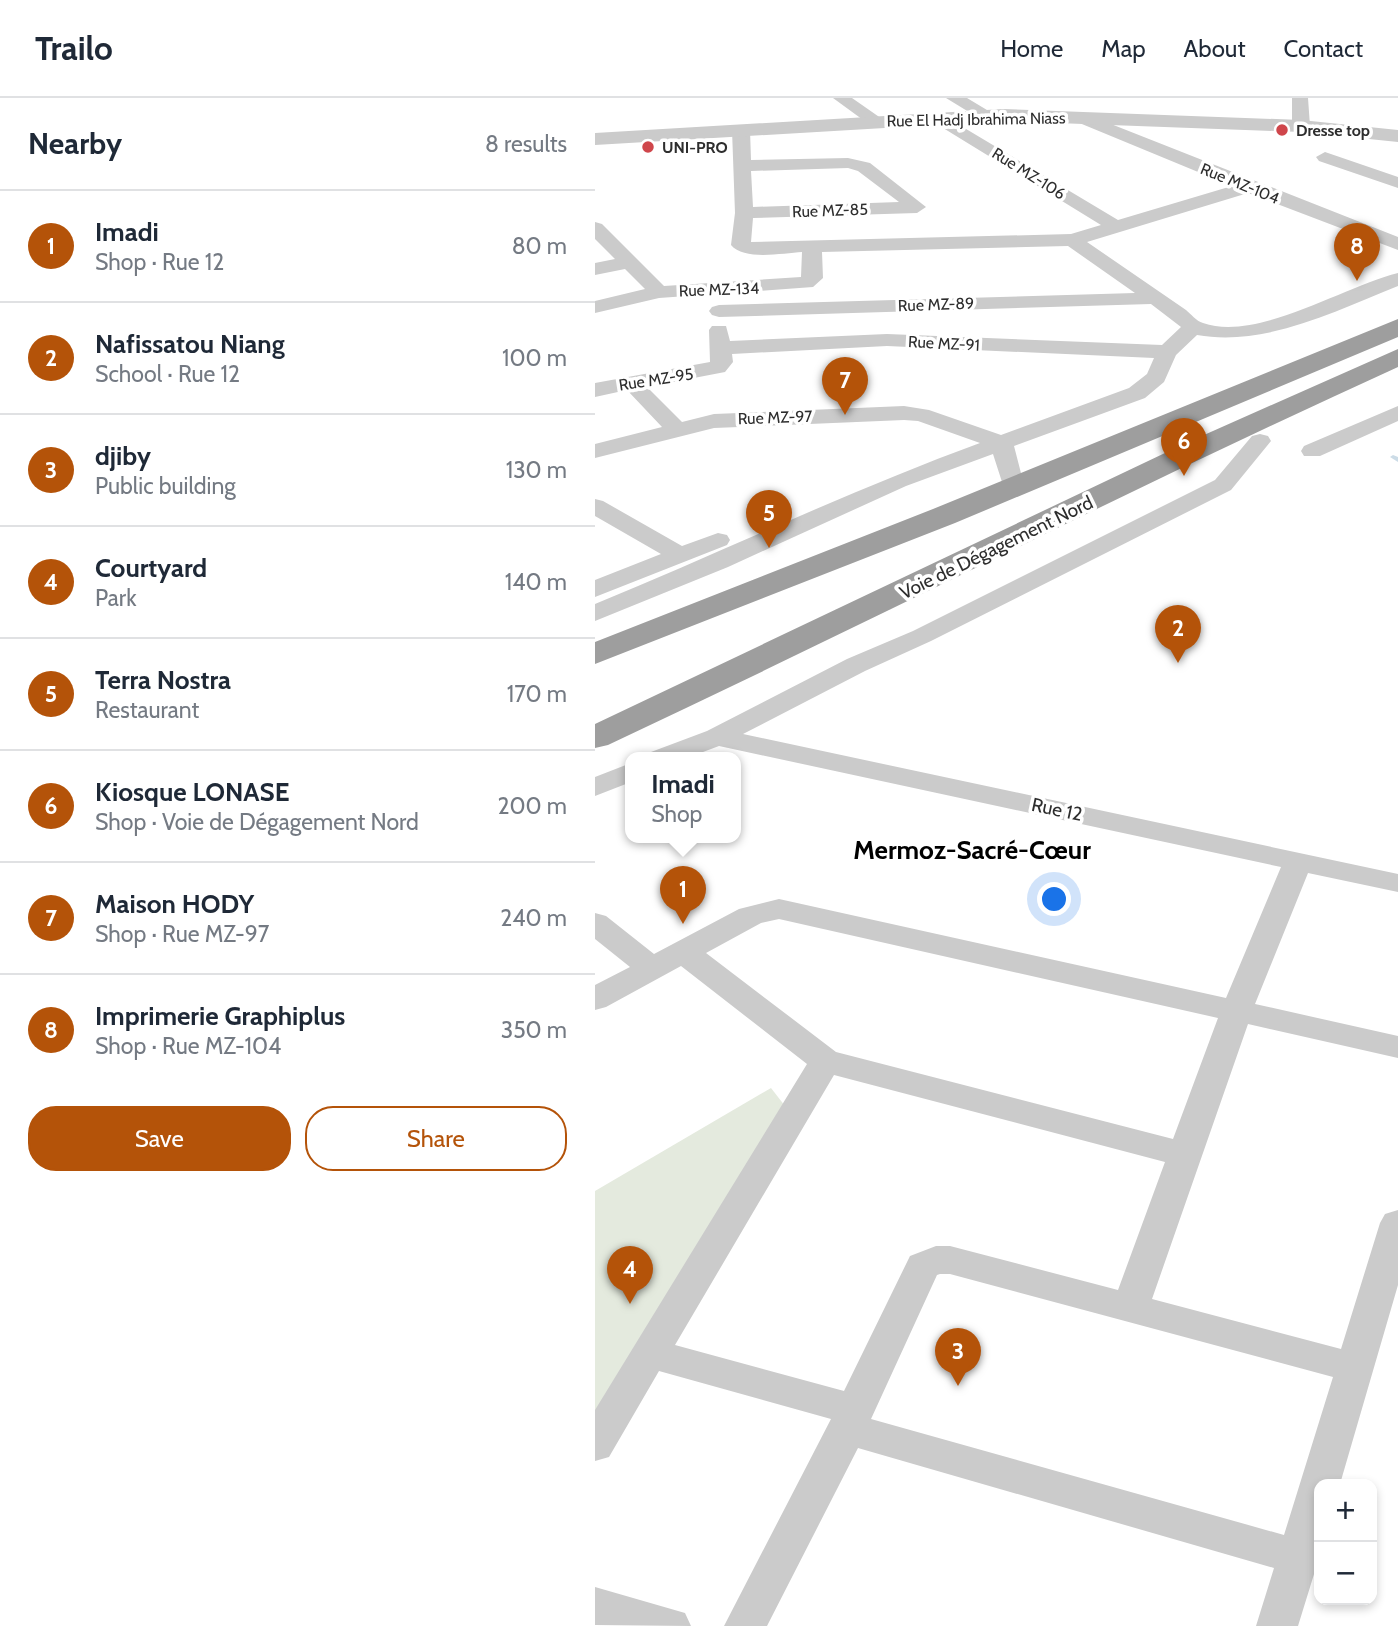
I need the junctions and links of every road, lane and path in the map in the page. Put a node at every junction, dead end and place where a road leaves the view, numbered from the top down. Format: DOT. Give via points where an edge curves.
graph roads {
  1 [pos="841,98"];
  2 [pos="954,98"];
  3 [pos="1300,98"];
  4 [pos="999,110"];
  5 [pos="1083,118"];
  6 [pos="941,119"];
  7 [pos="876,121"];
  8 [pos="1301,126"];
  9 [pos="741,130"];
  10 [pos="1398,136"];
  11 [pos="595,139"];
  12 [pos="1325,157"];
  13 [pos="742,166"];
  14 [pos="1398,183"];
  15 [pos="1249,187"];
  16 [pos="917,207"];
  17 [pos="744,213"];
  18 [pos="595,228"];
  19 [pos="1118,228"];
  20 [pos="1072,240"];
  21 [pos="1398,244"];
  22 [pos="925,246"];
  23 [pos="812,248"];
  24 [pos="630,262"];
  25 [pos="595,269"];
  26 [pos="1398,279"];
  27 [pos="717,290"];
  28 [pos="659,292"];
  29 [pos="1153,298"];
  30 [pos="1000,302"];
  31 [pos="595,307"];
  32 [pos="719,311"];
  33 [pos="1398,312"];
  34 [pos="1398,327"];
  35 [pos="1192,328"];
  36 [pos="1043,348"];
  37 [pos="1167,352"];
  38 [pos="1398,357"];
  39 [pos="719,358"];
  40 [pos="1398,377"];
  41 [pos="631,383"];
  42 [pos="595,390"];
  43 [pos="1398,413"];
  44 [pos="676,429"];
  45 [pos="976,434"];
  46 [pos="1260,442"];
  47 [pos="1002,443"];
  48 [pos="595,451"];
  49 [pos="1313,451"];
  50 [pos="1145,475"];
  51 [pos="1010,477"];
  52 [pos="595,506"];
  53 [pos="944,516"];
  54 [pos="680,555"];
  55 [pos="595,589"];
  56 [pos="595,613"];
  57 [pos="595,654"];
  58 [pos="595,737"];
  59 [pos="717,737"];
  60 [pos="677,752"];
  61 [pos="595,768"];
  62 [pos="625,768"];
  63 [pos="625,771"];
  64 [pos="595,787"];
  65 [pos="1298,861"];
  66 [pos="1398,883"];
  67 [pos="595,923"];
  68 [pos="684,951"];
  69 [pos="652,968"];
  70 [pos="595,999"];
  71 [pos="1236,1012"];
  72 [pos="1398,1047"];
  73 [pos="825,1061"];
  74 [pos="1184,1154"];
  75 [pos="1398,1223"];
  76 [pos="1129,1309"];
  77 [pos="649,1353"];
  78 [pos="1355,1368"];
  79 [pos="851,1420"];
  80 [pos="595,1445"];
  81 [pos="1322,1479"];
  82 [pos="1314,1507"];
  83 [pos="1299,1558"];
  84 [pos="595,1605"];
  85 [pos="670,1626"];
  86 [pos="745,1626"];
  87 [pos="1277,1626"];
  1 -- 7 [label="street"];
  2 -- 4 [label="street"];
  3 -- 8 [label="street"];
  4 -- 5 [label="street, Rue El Hadj Ibrahima Niass"];
  4 -- 6 [label="street, Rue El Hadj Ibrahima Niass"];
  5 -- 8 [label="street, Rue El Hadj Ibrahima Niass"];
  5 -- 15 [label="street, Rue MZ-104"];
  6 -- 7 [label="street, Rue El Hadj Ibrahima Niass"];
  6 -- 19 [label="street, Rue MZ-106"];
  7 -- 9 [label="street, Rue El Hadj Ibrahima Niass"];
  8 -- 10 [label="street, Rue El Hadj Ibrahima Niass"];
  9 -- 11 [label="street, Rue El Hadj Ibrahima Niass"];
  9 -- 13 [label="street"];
  12 -- 14 [label="street"];
  13 -- 16 [label="street" via="848,163 864,167"];
  13 -- 17 [label="street"];
  15 -- 19 [label="street"];
  15 -- 21 [label="street, Rue MZ-104"];
  16 -- 17 [label="street, Rue MZ-85"];
  16 -- 22 [label="street"];
  17 -- 23 [label="street" via="741,245"];
  18 -- 24 [label="street"];
  19 -- 20 [label="street"];
  20 -- 22 [label="street"];
  20 -- 29 [label="street"];
  22 -- 23 [label="street"];
  23 -- 27 [label="street, Rue MZ-134" via="813,278 806,283"];
  24 -- 25 [label="street"];
  24 -- 28 [label="street"];
  26 -- 35 [label="street" via="1276,324 1237,332"];
  27 -- 28 [label="street, Rue MZ-134"];
  27 -- 32 [label="street"];
  28 -- 31 [label="street, Rue MZ-134"];
  29 -- 30 [label="street, Rue MZ-89"];
  29 -- 35 [label="street"];
  30 -- 32 [label="street, Rue MZ-89"];
  30 -- 36 [label="street" via="1007,326"];
  32 -- 39 [label="street"];
  33 -- 51 [label="highway"];
  34 -- 53 [label="highway"];
  35 -- 37 [label="street"];
  36 -- 37 [label="street, Rue MZ-91"];
  36 -- 39 [label="street, Rue MZ-91" via="887,340"];
  37 -- 47 [label="street" via="1156,377 1137,393"];
  38 -- 50 [label="highway, Voie de Dégagement Nord"];
  39 -- 41 [label="street, Rue MZ-95"];
  40 -- 46 [label="highway"];
  41 -- 42 [label="street, Rue MZ-95"];
  41 -- 44 [label="street"];
  43 -- 49 [label="street" via="1380,431"];
  44 -- 45 [label="street, Rue MZ-97" via="742,418 904,413"];
  44 -- 48 [label="street, Rue MZ-97"];
  45 -- 47 [label="street, Rue MZ-97"];
  45 -- 54 [label="street"];
  46 -- 50 [label="highway"];
  46 -- 59 [label="street" via="1223,485"];
  47 -- 51 [label="street"];
  47 -- 56 [label="street" via="898,481"];
  50 -- 58 [label="highway, Voie de Dégagement Nord"];
  51 -- 53 [label="highway"];
  52 -- 54 [label="street"];
  53 -- 57 [label="highway"];
  54 -- 55 [label="street"];
  59 -- 60 [label="street"];
  59 -- 65 [label="street, Rue 12"];
  61 -- 62 [label="street"];
  63 -- 64 [label="street"];
  65 -- 66 [label="street, Rue 12"];
  65 -- 71 [label="street"];
  67 -- 69 [label="street"];
  68 -- 69 [label="street"];
  68 -- 71 [label="street" via="750,916 779,909"];
  68 -- 73 [label="street"];
  69 -- 70 [label="street"];
  71 -- 72 [label="street"];
  71 -- 74 [label="street"];
  73 -- 74 [label="street"];
  73 -- 77 [label="street"];
  74 -- 76 [label="street"];
  75 -- 78 [label="street"];
  76 -- 78 [label="street"];
  76 -- 79 [label="street" via="936,1260 923,1266"];
  77 -- 79 [label="street"];
  77 -- 80 [label="street"];
  78 -- 81 [label="street"];
  79 -- 83 [label="street"];
  79 -- 86 [label="street"];
  82 -- 83 [label="street"];
  83 -- 87 [label="street"];
  84 -- 85 [label="street"];
}
